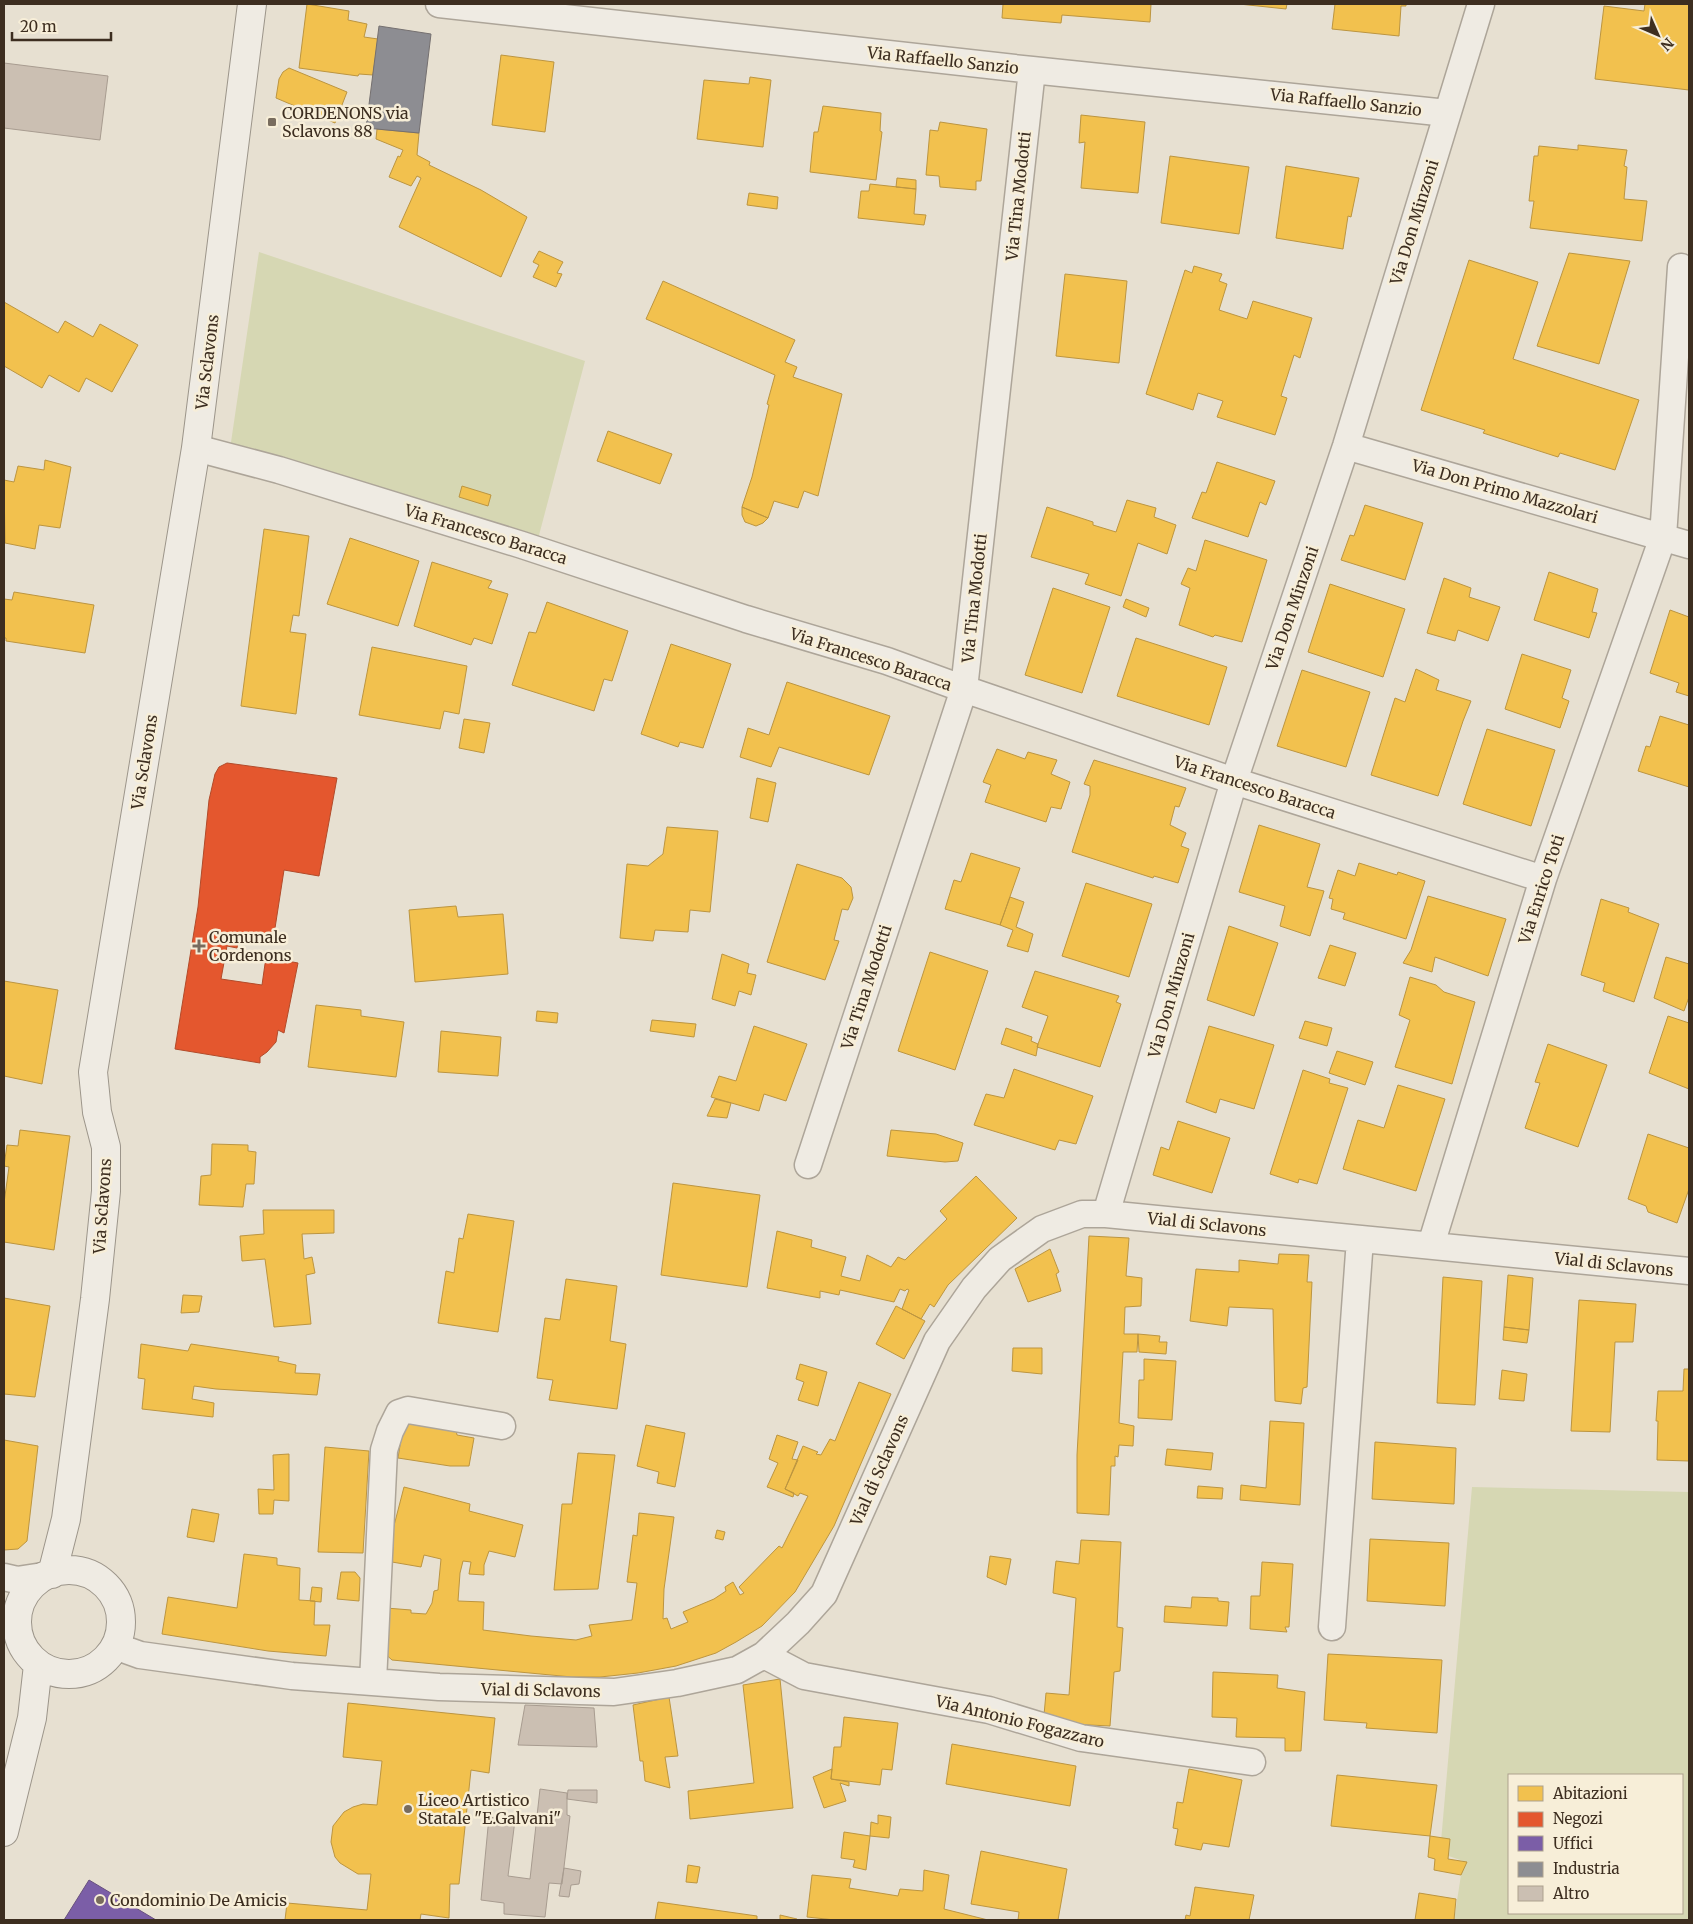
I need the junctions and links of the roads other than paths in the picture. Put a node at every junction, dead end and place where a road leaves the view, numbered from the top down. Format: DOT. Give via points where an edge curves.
graph roads {
  1 [pos="252,4"];
  2 [pos="439,4"];
  3 [pos="1481,4"];
  4 [pos="1032,70"];
  5 [pos="1447,113"];
  6 [pos="1681,267"];
  7 [pos="1346,446"];
  8 [pos="196,448"];
  9 [pos="1663,537"];
  10 [pos="1689,545"];
  11 [pos="964,689"];
  12 [pos="1234,781"];
  13 [pos="1543,879"];
  14 [pos="808,1165"];
  15 [pos="1106,1214"];
  16 [pos="1360,1239"];
  17 [pos="1431,1246"];
  18 [pos="1689,1272"];
  19 [pos="502,1426"];
  20 [pos="66,1519"];
  21 [pos="84,1573"];
  22 [pos="47,1575"];
  23 [pos="4,1577"];
  24 [pos="1332,1627"];
  25 [pos="115,1646"];
  26 [pos="764,1655"];
  27 [pos="38,1665"];
  28 [pos="72,1675"];
  29 [pos="373,1682"];
  30 [pos="32,1718"];
  31 [pos="1252,1762"];
  32 [pos="4,1832"];
  1 -- 8 [label="street, Via Sclavons"];
  2 -- 4 [label="street, Via Raffaello Sanzio"];
  3 -- 5 [label="street, Via Don Minzoni"];
  4 -- 5 [label="street, Via Raffaello Sanzio"];
  4 -- 11 [label="street, Via Tina Modotti"];
  5 -- 7 [label="street, Via Don Minzoni"];
  6 -- 9 [label="street"];
  7 -- 9 [label="street, Via Don Primo Mazzolari"];
  7 -- 12 [label="street, Via Don Minzoni"];
  8 -- 11 [label="street, Via Francesco Baracca" via="504,539 746,619 887,661"];
  8 -- 20 [label="street, Via Sclavons" via="93,1072 97,1112 106,1147 106,1191"];
  9 -- 10 [label="street, Via Don Primo Mazzolari"];
  9 -- 13 [label="street, Via Enrico Toti"];
  11 -- 12 [label="street, Via Francesco Baracca"];
  11 -- 14 [label="street, Via Tina Modotti"];
  12 -- 13 [label="street, Via Francesco Baracca"];
  12 -- 15 [label="street, Via Don Minzoni"];
  13 -- 17 [label="street, Via Enrico Toti"];
  15 -- 16 [label="street, Vial di Sclavons"];
  15 -- 26 [label="street, Vial di Sclavons" via="1082,1214 1042,1229 1000,1259 974,1288 937,1340 824,1594"];
  16 -- 17 [label="street, Vial di Sclavons"];
  16 -- 24 [label="street"];
  17 -- 18 [label="street, Vial di Sclavons"];
  19 -- 29 [label="street" via="408,1410 399,1413 384,1450"];
  20 -- 21 [label="street, Via Sclavons"];
  20 -- 22 [label="street, Via Sclavons"];
  21 -- 22 [label="street" via="75,1570"];
  21 -- 25 [label="street" via="105,1585 115,1598 121,1630"];
  22 -- 23 [label="street" via="18,1580"];
  22 -- 27 [label="street" via="30,1587 16,1618 17,1636"];
  25 -- 28 [label="street" via="104,1661 89,1671"];
  25 -- 29 [label="street, Vial di Sclavons" via="140,1655 292,1676"];
  26 -- 29 [label="street, Vial di Sclavons" via="737,1670 614,1692"];
  26 -- 31 [label="street, Via Antonio Fogazzaro" via="804,1676 989,1710 1081,1738"];
  27 -- 28 [label="street" via="54,1673"];
  27 -- 30 [label="street"];
  28 -- 30 [label="street"];
  30 -- 32 [label="street"];
}
